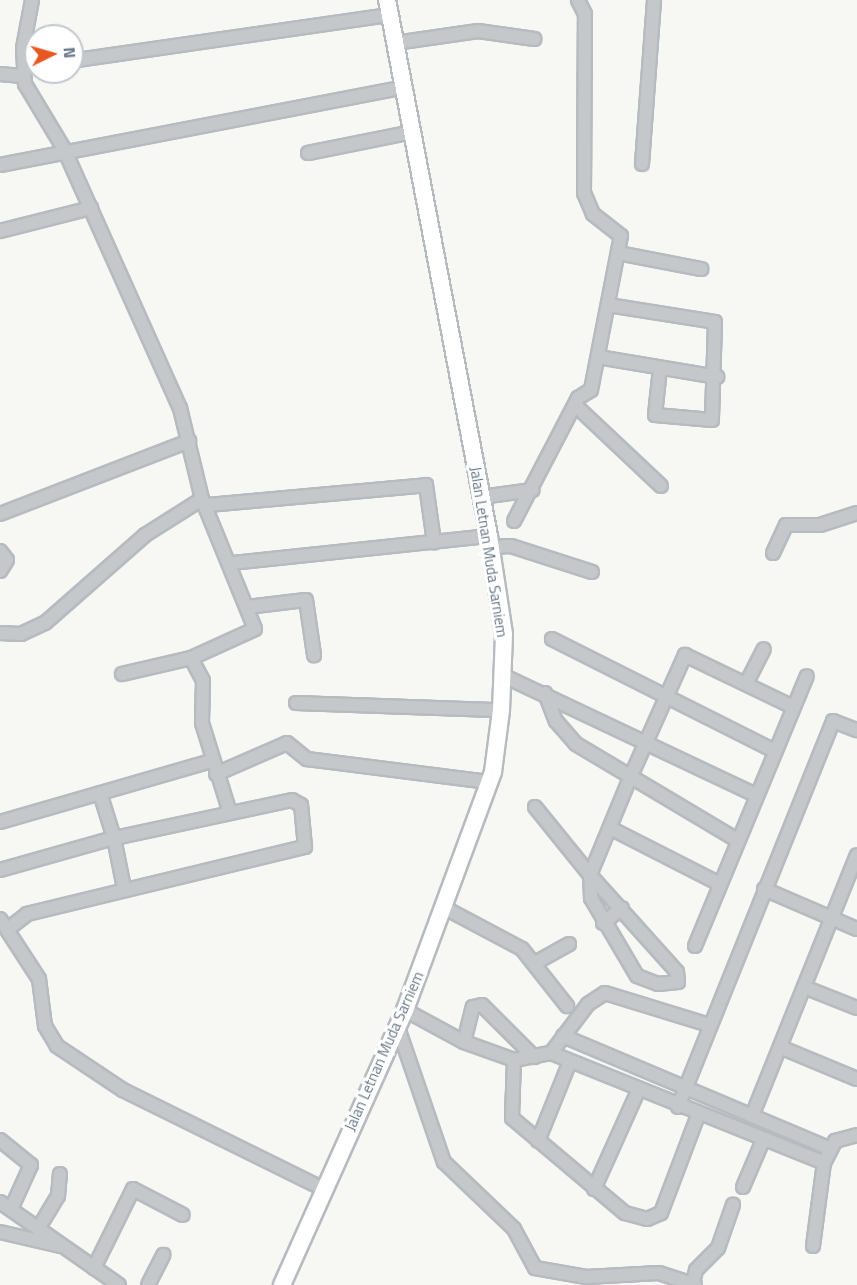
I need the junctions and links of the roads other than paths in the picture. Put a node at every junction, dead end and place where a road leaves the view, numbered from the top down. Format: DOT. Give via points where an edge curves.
graph roads {
  1 [pos="32,0"];
  2 [pos="578,0"];
  3 [pos="654,0"];
  4 [pos="389,8"];
  5 [pos="534,39"];
  6 [pos="395,43"];
  7 [pos="84,59"];
  8 [pos="0,74"];
  9 [pos="22,76"];
  10 [pos="404,87"];
  11 [pos="412,132"];
  12 [pos="64,149"];
  13 [pos="308,153"];
  14 [pos="642,164"];
  15 [pos="0,165"];
  16 [pos="90,208"];
  17 [pos="0,231"];
  18 [pos="618,254"];
  19 [pos="701,269"];
  20 [pos="608,305"];
  21 [pos="598,357"];
  22 [pos="660,368"];
  23 [pos="717,377"];
  24 [pos="575,405"];
  25 [pos="189,441"];
  26 [pos="661,486"];
  27 [pos="533,490"];
  28 [pos="481,497"];
  29 [pos="205,502"];
  30 [pos="857,513"];
  31 [pos="0,514"];
  32 [pos="514,521"];
  33 [pos="434,542"];
  34 [pos="489,542"];
  35 [pos="0,551"];
  36 [pos="773,553"];
  37 [pos="232,563"];
  38 [pos="0,571"];
  39 [pos="592,572"];
  40 [pos="247,607"];
  41 [pos="0,633"];
  42 [pos="552,639"];
  43 [pos="764,649"];
  44 [pos="314,656"];
  45 [pos="190,658"];
  46 [pos="122,674"];
  47 [pos="504,676"];
  48 [pos="807,676"];
  49 [pos="746,684"];
  50 [pos="545,693"];
  51 [pos="666,696"];
  52 [pos="296,703"];
  53 [pos="794,707"];
  54 [pos="501,711"];
  55 [pos="857,730"];
  56 [pos="646,741"];
  57 [pos="775,751"];
  58 [pos="211,761"];
  59 [pos="216,774"];
  60 [pos="630,778"];
  61 [pos="489,782"];
  62 [pos="100,793"];
  63 [pos="756,795"];
  64 [pos="535,807"];
  65 [pos="230,813"];
  66 [pos="0,822"];
  67 [pos="610,828"];
  68 [pos="114,838"];
  69 [pos="737,840"];
  70 [pos="857,855"];
  71 [pos="0,870"];
  72 [pos="590,875"];
  73 [pos="720,884"];
  74 [pos="124,888"];
  75 [pos="764,889"];
  76 [pos="443,907"];
  77 [pos="622,908"];
  78 [pos="831,919"];
  79 [pos="603,922"];
  80 [pos="4,924"];
  81 [pos="857,929"];
  82 [pos="569,945"];
  83 [pos="695,946"];
  84 [pos="535,963"];
  85 [pos="804,987"];
  86 [pos="567,1006"];
  87 [pos="857,1008"];
  88 [pos="405,1010"];
  89 [pos="397,1025"];
  90 [pos="709,1025"];
  91 [pos="563,1036"];
  92 [pos="464,1042"];
  93 [pos="780,1047"];
  94 [pos="551,1053"];
  95 [pos="534,1056"];
  96 [pos="514,1060"];
  97 [pos="568,1064"];
  98 [pos="857,1078"];
  99 [pos="685,1090"];
  100 [pos="638,1091"];
  101 [pos="678,1107"];
  102 [pos="698,1115"];
  103 [pos="752,1116"];
  104 [pos="857,1135"];
  105 [pos="0,1140"];
  106 [pos="763,1140"];
  107 [pos="538,1141"];
  108 [pos="830,1149"];
  109 [pos="824,1163"];
  110 [pos="60,1174"];
  111 [pos="743,1187"];
  112 [pos="594,1189"];
  113 [pos="323,1190"];
  114 [pos="5,1205"];
  115 [pos="733,1205"];
  116 [pos="183,1215"];
  117 [pos="38,1228"];
  118 [pos="0,1232"];
  119 [pos="63,1246"];
  120 [pos="813,1246"];
  121 [pos="163,1255"];
  122 [pos="94,1268"];
  123 [pos="586,1281"];
  124 [pos="694,1284"];
  125 [pos="119,1285"];
  126 [pos="148,1285"];
  127 [pos="282,1285"];
  1 -- 9 [label="street"];
  2 -- 18 [label="street" via="585,14 584,194 593,214 618,229"];
  3 -- 14 [label="street"];
  4 -- 6 [label="main road, Jalan Letnan Muda Sarniem"];
  4 -- 7 [label="street"];
  5 -- 6 [label="street" via="478,31"];
  6 -- 10 [label="main road, Jalan Letnan Muda Sarniem"];
  8 -- 9 [label="street"];
  9 -- 12 [label="street"];
  10 -- 11 [label="main road, Jalan Letnan Muda Sarniem"];
  10 -- 12 [label="street"];
  11 -- 13 [label="street"];
  11 -- 28 [label="main road, Jalan Letnan Muda Sarniem"];
  12 -- 15 [label="street"];
  12 -- 16 [label="street"];
  16 -- 17 [label="street"];
  16 -- 25 [label="street" via="180,408"];
  18 -- 19 [label="street"];
  18 -- 20 [label="street"];
  20 -- 21 [label="street"];
  20 -- 23 [label="street" via="715,321"];
  21 -- 22 [label="street"];
  21 -- 24 [label="street" via="591,390"];
  22 -- 23 [label="street"];
  22 -- 23 [label="street" via="655,415 712,420"];
  24 -- 26 [label="street"];
  24 -- 27 [label="street"];
  25 -- 29 [label="street"];
  25 -- 31 [label="street"];
  27 -- 28 [label="street"];
  27 -- 32 [label="street"];
  28 -- 34 [label="main road, Jalan Letnan Muda Sarniem"];
  29 -- 33 [label="street" via="426,485"];
  29 -- 37 [label="street"];
  29 -- 41 [label="street" via="145,535 45,623 21,634"];
  30 -- 36 [label="street" via="820,525 786,525"];
  33 -- 34 [label="street"];
  33 -- 37 [label="street"];
  34 -- 39 [label="street"];
  34 -- 47 [label="main road, Jalan Letnan Muda Sarniem" via="504,634"];
  35 -- 38 [label="street" via="8,560"];
  37 -- 40 [label="street"];
  40 -- 44 [label="street" via="306,600"];
  40 -- 45 [label="street" via="255,629"];
  42 -- 51 [label="street"];
  43 -- 49 [label="street"];
  45 -- 46 [label="street"];
  45 -- 58 [label="street" via="204,686 201,708"];
  47 -- 50 [label="street"];
  47 -- 54 [label="main road, Jalan Letnan Muda Sarniem"];
  48 -- 53 [label="street"];
  49 -- 51 [label="street" via="686,655"];
  49 -- 53 [label="street"];
  50 -- 56 [label="street"];
  50 -- 60 [label="street" via="556,721 576,744"];
  51 -- 56 [label="street"];
  51 -- 57 [label="street"];
  52 -- 54 [label="street"];
  53 -- 57 [label="street"];
  54 -- 61 [label="main road, Jalan Letnan Muda Sarniem"];
  55 -- 75 [label="street" via="833,721"];
  56 -- 60 [label="street"];
  56 -- 63 [label="street"];
  57 -- 63 [label="street"];
  58 -- 59 [label="street"];
  58 -- 62 [label="street"];
  59 -- 61 [label="street" via="287,743 306,759"];
  59 -- 65 [label="street"];
  60 -- 67 [label="street"];
  60 -- 69 [label="street"];
  61 -- 76 [label="main road, Jalan Letnan Muda Sarniem"];
  62 -- 66 [label="street"];
  62 -- 68 [label="street"];
  63 -- 69 [label="street"];
  64 -- 72 [label="street"];
  65 -- 68 [label="street"];
  65 -- 74 [label="street" via="297,801 307,845"];
  67 -- 72 [label="street"];
  67 -- 73 [label="street"];
  68 -- 71 [label="street"];
  68 -- 74 [label="street"];
  69 -- 73 [label="street"];
  70 -- 78 [label="street"];
  72 -- 77 [label="street"];
  72 -- 79 [label="street" via="591,898"];
  73 -- 83 [label="street"];
  74 -- 80 [label="street"];
  75 -- 78 [label="street"];
  75 -- 90 [label="street"];
  76 -- 84 [label="street" via="495,932"];
  76 -- 88 [label="main road, Jalan Letnan Muda Sarniem"];
  77 -- 79 [label="street"];
  77 -- 79 [label="street" via="676,972 678,982 658,984 638,976"];
  78 -- 81 [label="street"];
  78 -- 85 [label="street"];
  80 -- 113 [label="street" via="39,979 45,1026 57,1046 123,1090"];
  82 -- 84 [label="street"];
  84 -- 86 [label="street"];
  85 -- 87 [label="street"];
  85 -- 93 [label="street"];
  88 -- 89 [label="main road, Jalan Letnan Muda Sarniem"];
  88 -- 92 [label="street"];
  89 -- 113 [label="main road, Jalan Letnan Muda Sarniem"];
  89 -- 123 [label="street" via="448,1169 514,1228 535,1268"];
  90 -- 91 [label="street" via="605,993 588,1004"];
  90 -- 99 [label="street"];
  91 -- 94 [label="street"];
  91 -- 99 [label="street"];
  92 -- 95 [label="street" via="473,1006 482,1005"];
  92 -- 96 [label="street"];
  93 -- 98 [label="street"];
  93 -- 103 [label="street"];
  94 -- 95 [label="street"];
  94 -- 97 [label="street"];
  95 -- 96 [label="street"];
  96 -- 107 [label="street" via="512,1118"];
  97 -- 100 [label="street"];
  97 -- 107 [label="street"];
  99 -- 101 [label="street"];
  99 -- 103 [label="street"];
  100 -- 101 [label="street"];
  100 -- 112 [label="street"];
  101 -- 102 [label="street"];
  102 -- 106 [label="street"];
  102 -- 112 [label="street" via="655,1218 625,1213"];
  103 -- 108 [label="street"];
  104 -- 108 [label="street" via="835,1140"];
  105 -- 114 [label="street" via="31,1165"];
  106 -- 109 [label="street"];
  106 -- 111 [label="street"];
  107 -- 112 [label="street"];
  108 -- 109 [label="street"];
  109 -- 120 [label="street"];
  110 -- 117 [label="street" via="57,1196"];
  113 -- 127 [label="main road, Jalan Letnan Muda Sarniem"];
  114 -- 117 [label="street"];
  115 -- 124 [label="street" via="718,1248 696,1270"];
  116 -- 122 [label="street" via="133,1188"];
  117 -- 119 [label="street"];
  118 -- 119 [label="street"];
  119 -- 122 [label="street"];
  121 -- 126 [label="street"];
  122 -- 125 [label="street"];
  123 -- 124 [label="street" via="659,1273"];
}
